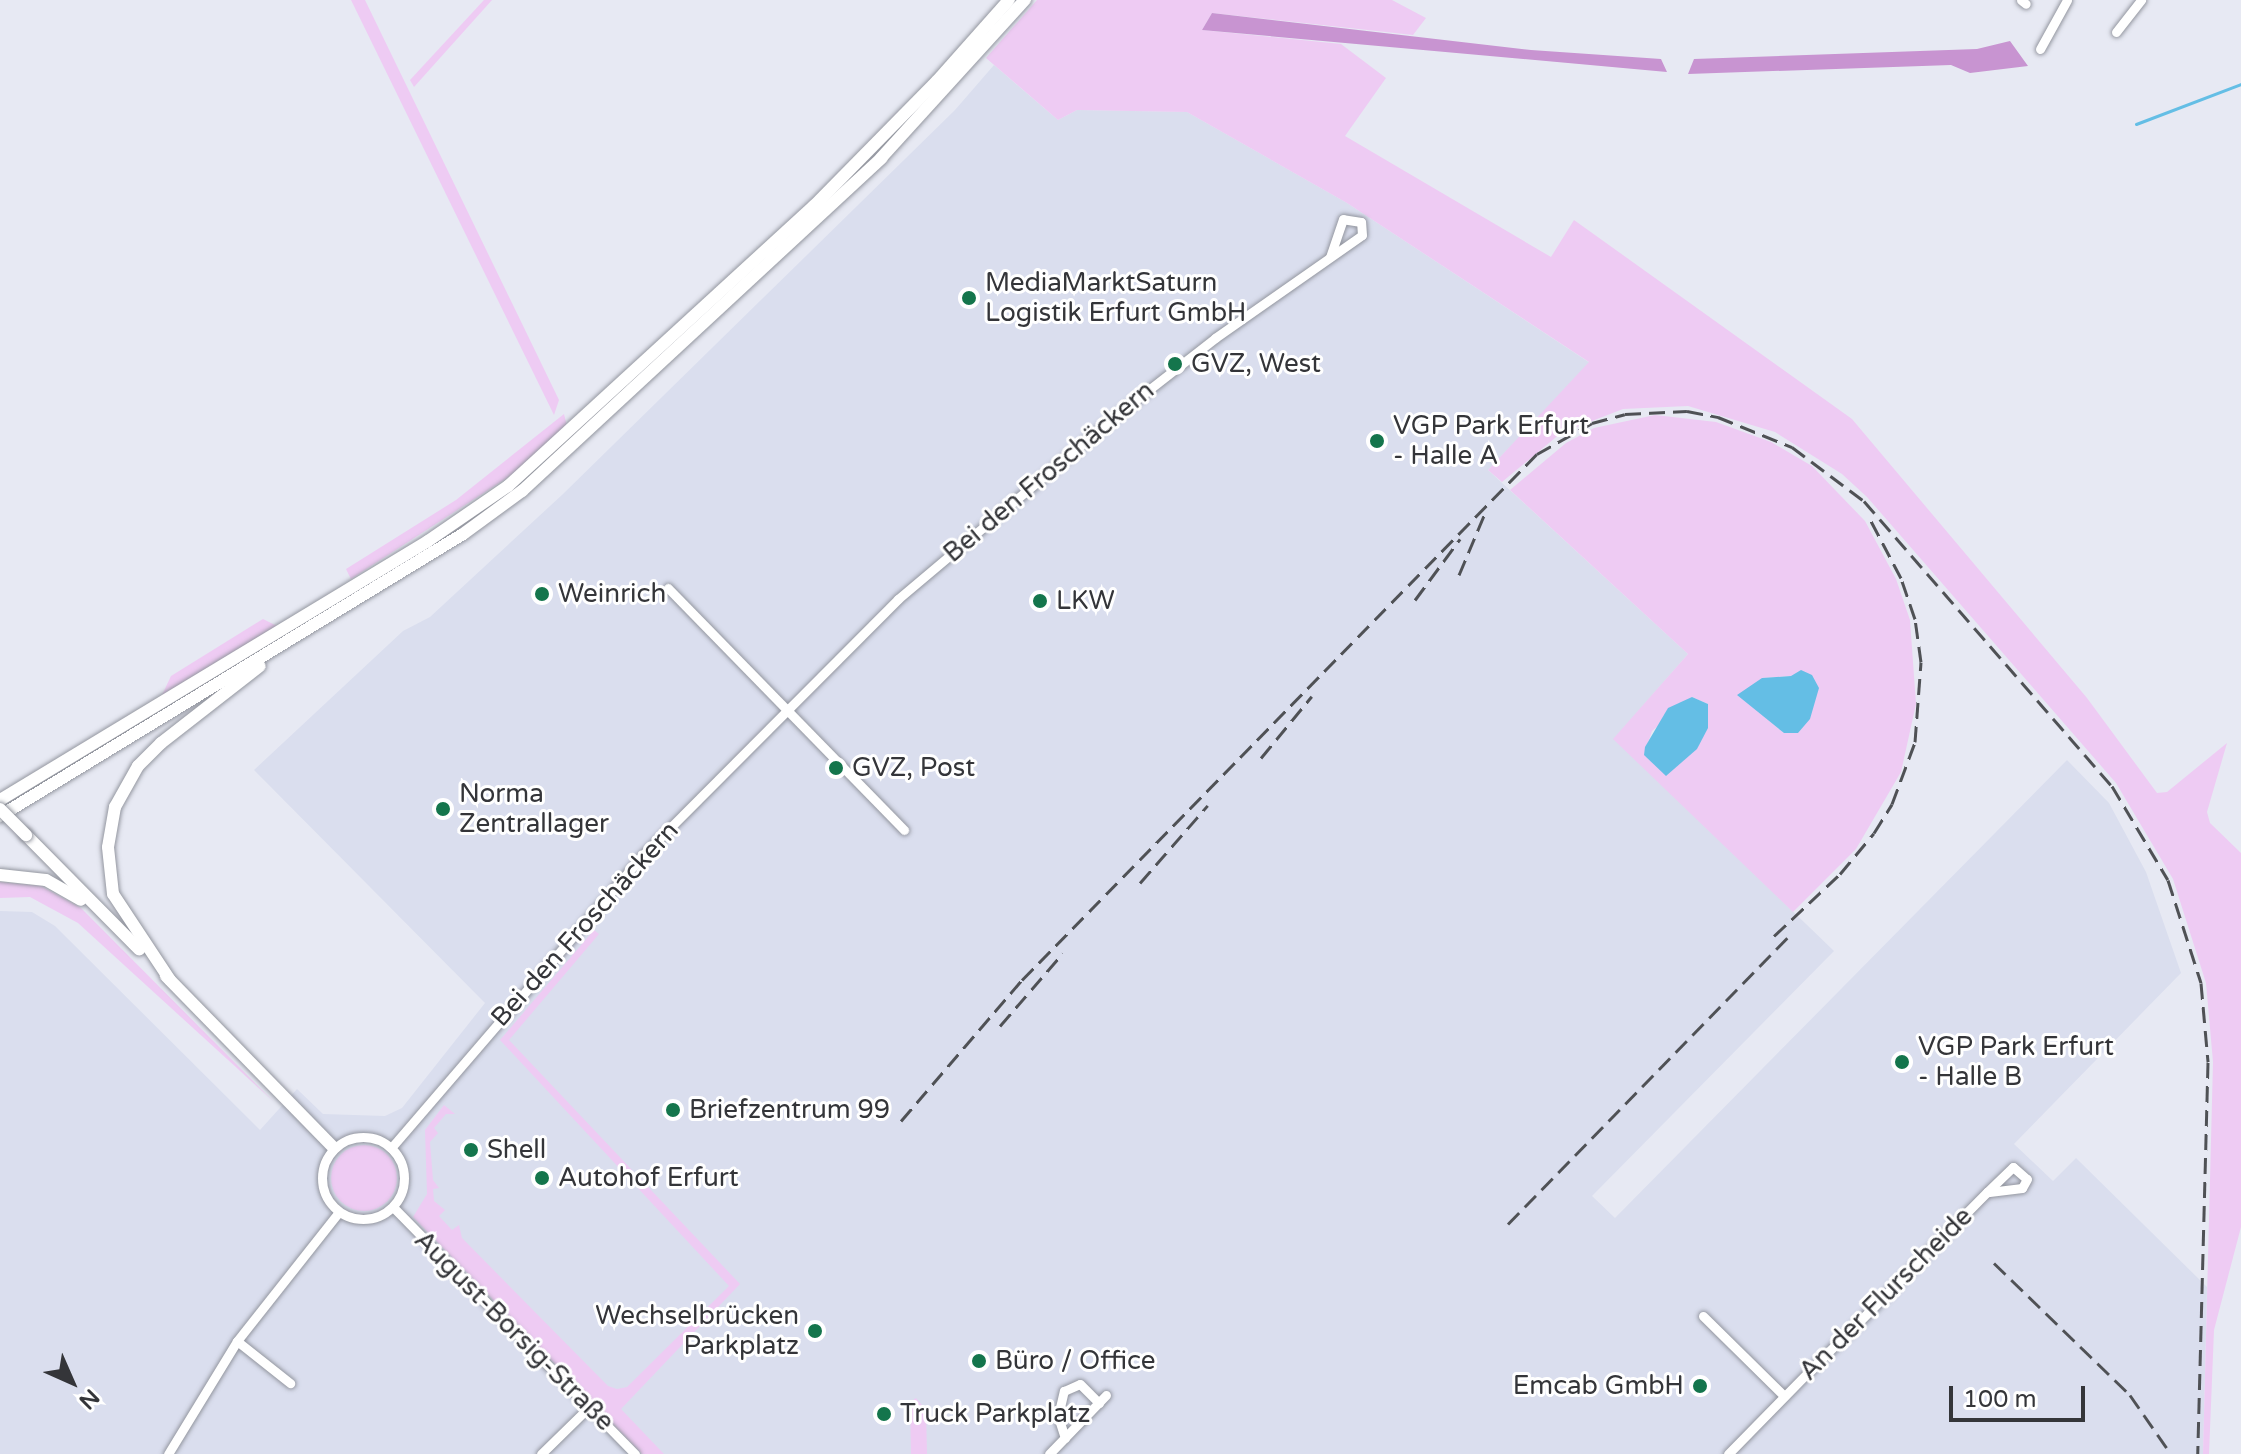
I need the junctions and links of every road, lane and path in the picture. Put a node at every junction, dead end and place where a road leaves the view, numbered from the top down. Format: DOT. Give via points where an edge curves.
graph roads {
  1 [pos="1009,0"];
  2 [pos="1025,0"];
  3 [pos="2067,0"];
  4 [pos="2141,0"];
  5 [pos="2116,32"];
  6 [pos="2040,49"];
  7 [pos="1330,257"];
  8 [pos="668,588"];
  9 [pos="316,623"];
  10 [pos="786,708"];
  11 [pos="0,800"];
  12 [pos="0,809"];
  13 [pos="0,816"];
  14 [pos="904,830"];
  15 [pos="0,875"];
  16 [pos="170,980"];
  17 [pos="334,1148"];
  18 [pos="391,1148"];
  19 [pos="1987,1192"];
  20 [pos="393,1207"];
  21 [pos="339,1212"];
  22 [pos="1703,1316"];
  23 [pos="237,1341"];
  24 [pos="290,1383"];
  25 [pos="1106,1395"];
  26 [pos="1784,1396"];
  27 [pos="1099,1403"];
  28 [pos="589,1407"];
  29 [pos="1065,1438"];
  30 [pos="168,1454"];
  31 [pos="541,1454"];
  32 [pos="635,1454"];
  33 [pos="1049,1454"];
  34 [pos="1728,1454"];
  1 -- 11 [label="highway" via="814,206 508,486 428,541"];
  2 -- 9 [label="highway" via="881,158 544,473 463,534"];
  3 -- 6 [label="street"];
  4 -- 5 [label="street"];
  7 -- 7 [label="street, Bei den Froschäckern" via="1343,219 1361,222 1362,235"];
  7 -- 10 [label="street, Bei den Froschäckern" via="1215,338 1000,510"];
  8 -- 10 [label="street"];
  9 -- 13 [label="highway"];
  9 -- 16 [label="highway" via="161,743 123,788 108,847 113,894"];
  10 -- 14 [label="street"];
  10 -- 18 [label="street, Bei den Froschäckern" via="641,857"];
  12 -- 16 [label="highway, bridge"];
  15 -- 16 [label="highway" via="26,875 67,889"];
  16 -- 17 [label="highway"];
  17 -- 18 [label="street" via="367,1137"];
  17 -- 21 [label="street" via="321,1181"];
  18 -- 20 [label="street, August-Borsig-Straße" via="404,1184"];
  19 -- 26 [label="street, An der Flurscheide"];
  20 -- 21 [label="street, August-Borsig-Straße" via="366,1220"];
  20 -- 28 [label="street, August-Borsig-Straße"];
  21 -- 23 [label="street"];
  22 -- 26 [label="street, An der Flurscheide"];
  23 -- 24 [label="street"];
  23 -- 30 [label="street"];
  25 -- 27 [label="street"];
  26 -- 34 [label="street, An der Flurscheide"];
  27 -- 29 [label="street"];
  27 -- 29 [label="street" via="1080,1384 1064,1391 1058,1416"];
  28 -- 31 [label="street"];
  28 -- 32 [label="street, August-Borsig-Straße"];
  29 -- 33 [label="street"];
}
